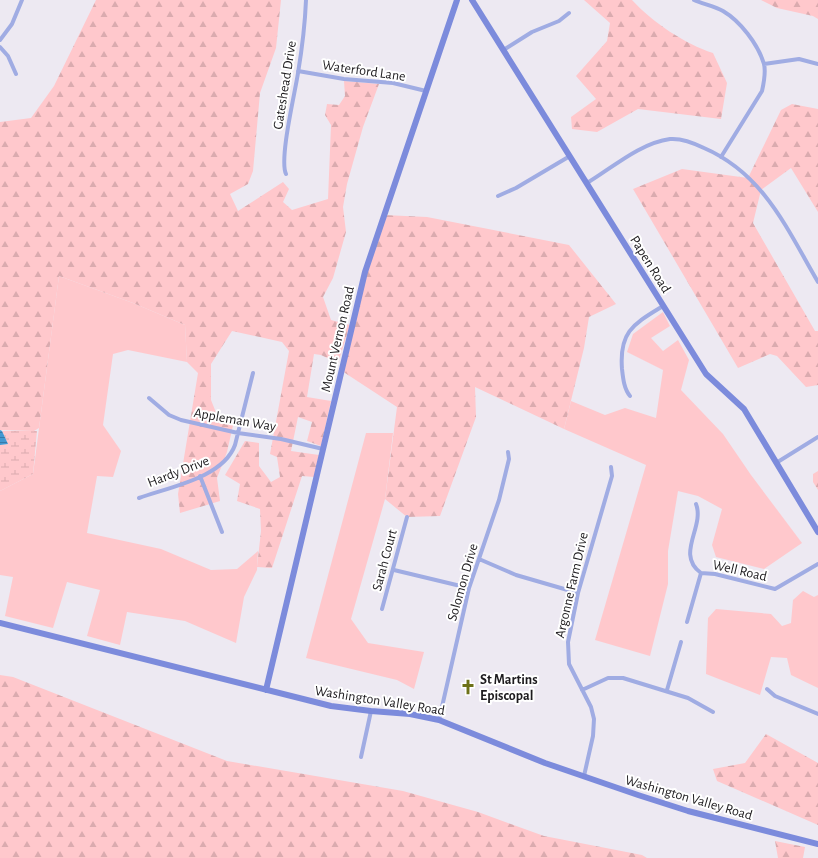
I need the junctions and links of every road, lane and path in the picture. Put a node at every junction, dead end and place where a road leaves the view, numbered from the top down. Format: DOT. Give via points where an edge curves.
graph roads {
  1 [pos="21,0"];
  2 [pos="306,0"];
  3 [pos="472,0"];
  4 [pos="694,0"];
  5 [pos="457,1"];
  6 [pos="569,13"];
  7 [pos="0,40"];
  8 [pos="0,47"];
  9 [pos="505,49"];
  10 [pos="764,64"];
  11 [pos="818,64"];
  12 [pos="298,71"];
  13 [pos="16,74"];
  14 [pos="426,91"];
  15 [pos="570,156"];
  16 [pos="721,157"];
  17 [pos="286,174"];
  18 [pos="587,183"];
  19 [pos="498,196"];
  20 [pos="818,282"];
  21 [pos="663,306"];
  22 [pos="253,373"];
  23 [pos="630,396"];
  24 [pos="150,398"];
  25 [pos="238,434"];
  26 [pos="818,437"];
  27 [pos="323,449"];
  28 [pos="508,452"];
  29 [pos="776,462"];
  30 [pos="611,467"];
  31 [pos="200,476"];
  32 [pos="139,498"];
  33 [pos="696,504"];
  34 [pos="406,516"];
  35 [pos="222,532"];
  36 [pos="818,532"];
  37 [pos="479,559"];
  38 [pos="818,564"];
  39 [pos="394,570"];
  40 [pos="701,573"];
  41 [pos="470,588"];
  42 [pos="578,593"];
  43 [pos="382,609"];
  44 [pos="687,622"];
  45 [pos="0,623"];
  46 [pos="681,642"];
  47 [pos="767,689"];
  48 [pos="266,690"];
  49 [pos="582,690"];
  50 [pos="667,690"];
  51 [pos="371,711"];
  52 [pos="712,712"];
  53 [pos="818,714"];
  54 [pos="439,720"];
  55 [pos="361,757"];
  56 [pos="584,776"];
  57 [pos="818,844"];
  1 -- 7 [label="street" via="12,24"];
  2 -- 12 [label="street, Gateshead Drive"];
  3 -- 9 [label="street, Papen Road"];
  4 -- 10 [label="street" via="716,8 730,17 754,44"];
  5 -- 14 [label="street, Mount Vernon Road"];
  6 -- 9 [label="street" via="559,21 532,32"];
  8 -- 13 [label="street" via="8,56"];
  9 -- 15 [label="street, Papen Road"];
  10 -- 11 [label="street" via="799,59"];
  10 -- 16 [label="street" via="762,91"];
  12 -- 14 [label="street, Waterford Lane" via="344,80 393,83"];
  12 -- 17 [label="street, Gateshead Drive" via="284,166"];
  14 -- 27 [label="street, Mount Vernon Road" via="365,272"];
  15 -- 18 [label="street, Papen Road"];
  15 -- 19 [label="street"];
  16 -- 18 [label="street" via="691,142 670,139 655,143 632,155"];
  16 -- 20 [label="street" via="738,168 762,190"];
  18 -- 21 [label="street, Papen Road"];
  21 -- 23 [label="street" via="634,325 625,338 621,357 625,386"];
  21 -- 29 [label="street, Papen Road" via="709,379 744,409"];
  22 -- 25 [label="street, Hardy Drive"];
  24 -- 25 [label="street, Appleman Way" via="174,418"];
  25 -- 27 [label="street, Appleman Way" via="281,439"];
  25 -- 31 [label="street, Hardy Drive" via="232,451 222,465"];
  26 -- 29 [label="street"];
  27 -- 48 [label="street, Mount Vernon Road"];
  28 -- 37 [label="street, Solomon Drive" via="509,458 499,500"];
  29 -- 36 [label="street, Papen Road"];
  30 -- 42 [label="street, Argonne Farm Drive" via="612,476"];
  31 -- 32 [label="street, Hardy Drive"];
  31 -- 35 [label="street"];
  33 -- 40 [label="street" via="690,553 693,566"];
  34 -- 39 [label="street, Sarah Court"];
  37 -- 41 [label="street, Solomon Drive"];
  37 -- 42 [label="street" via="516,575"];
  38 -- 40 [label="street, Well Road" via="775,589"];
  39 -- 41 [label="street"];
  39 -- 43 [label="street, Sarah Court"];
  40 -- 44 [label="street, Well Road"];
  41 -- 54 [label="street, Solomon Drive"];
  42 -- 49 [label="street, Argonne Farm Drive" via="569,628 568,654 573,673"];
  45 -- 48 [label="street, Washington Valley Road"];
  46 -- 50 [label="street"];
  47 -- 53 [label="street" via="774,696"];
  48 -- 51 [label="street, Washington Valley Road" via="331,706"];
  49 -- 50 [label="street" via="598,682 615,678"];
  49 -- 56 [label="street, Argonne Farm Drive" via="593,713 594,726"];
  50 -- 52 [label="street" via="688,698"];
  51 -- 54 [label="street, Washington Valley Road" via="410,714"];
  51 -- 55 [label="street"];
  54 -- 56 [label="street, Washington Valley Road"];
  56 -- 57 [label="street, Washington Valley Road" via="688,811"];
}
